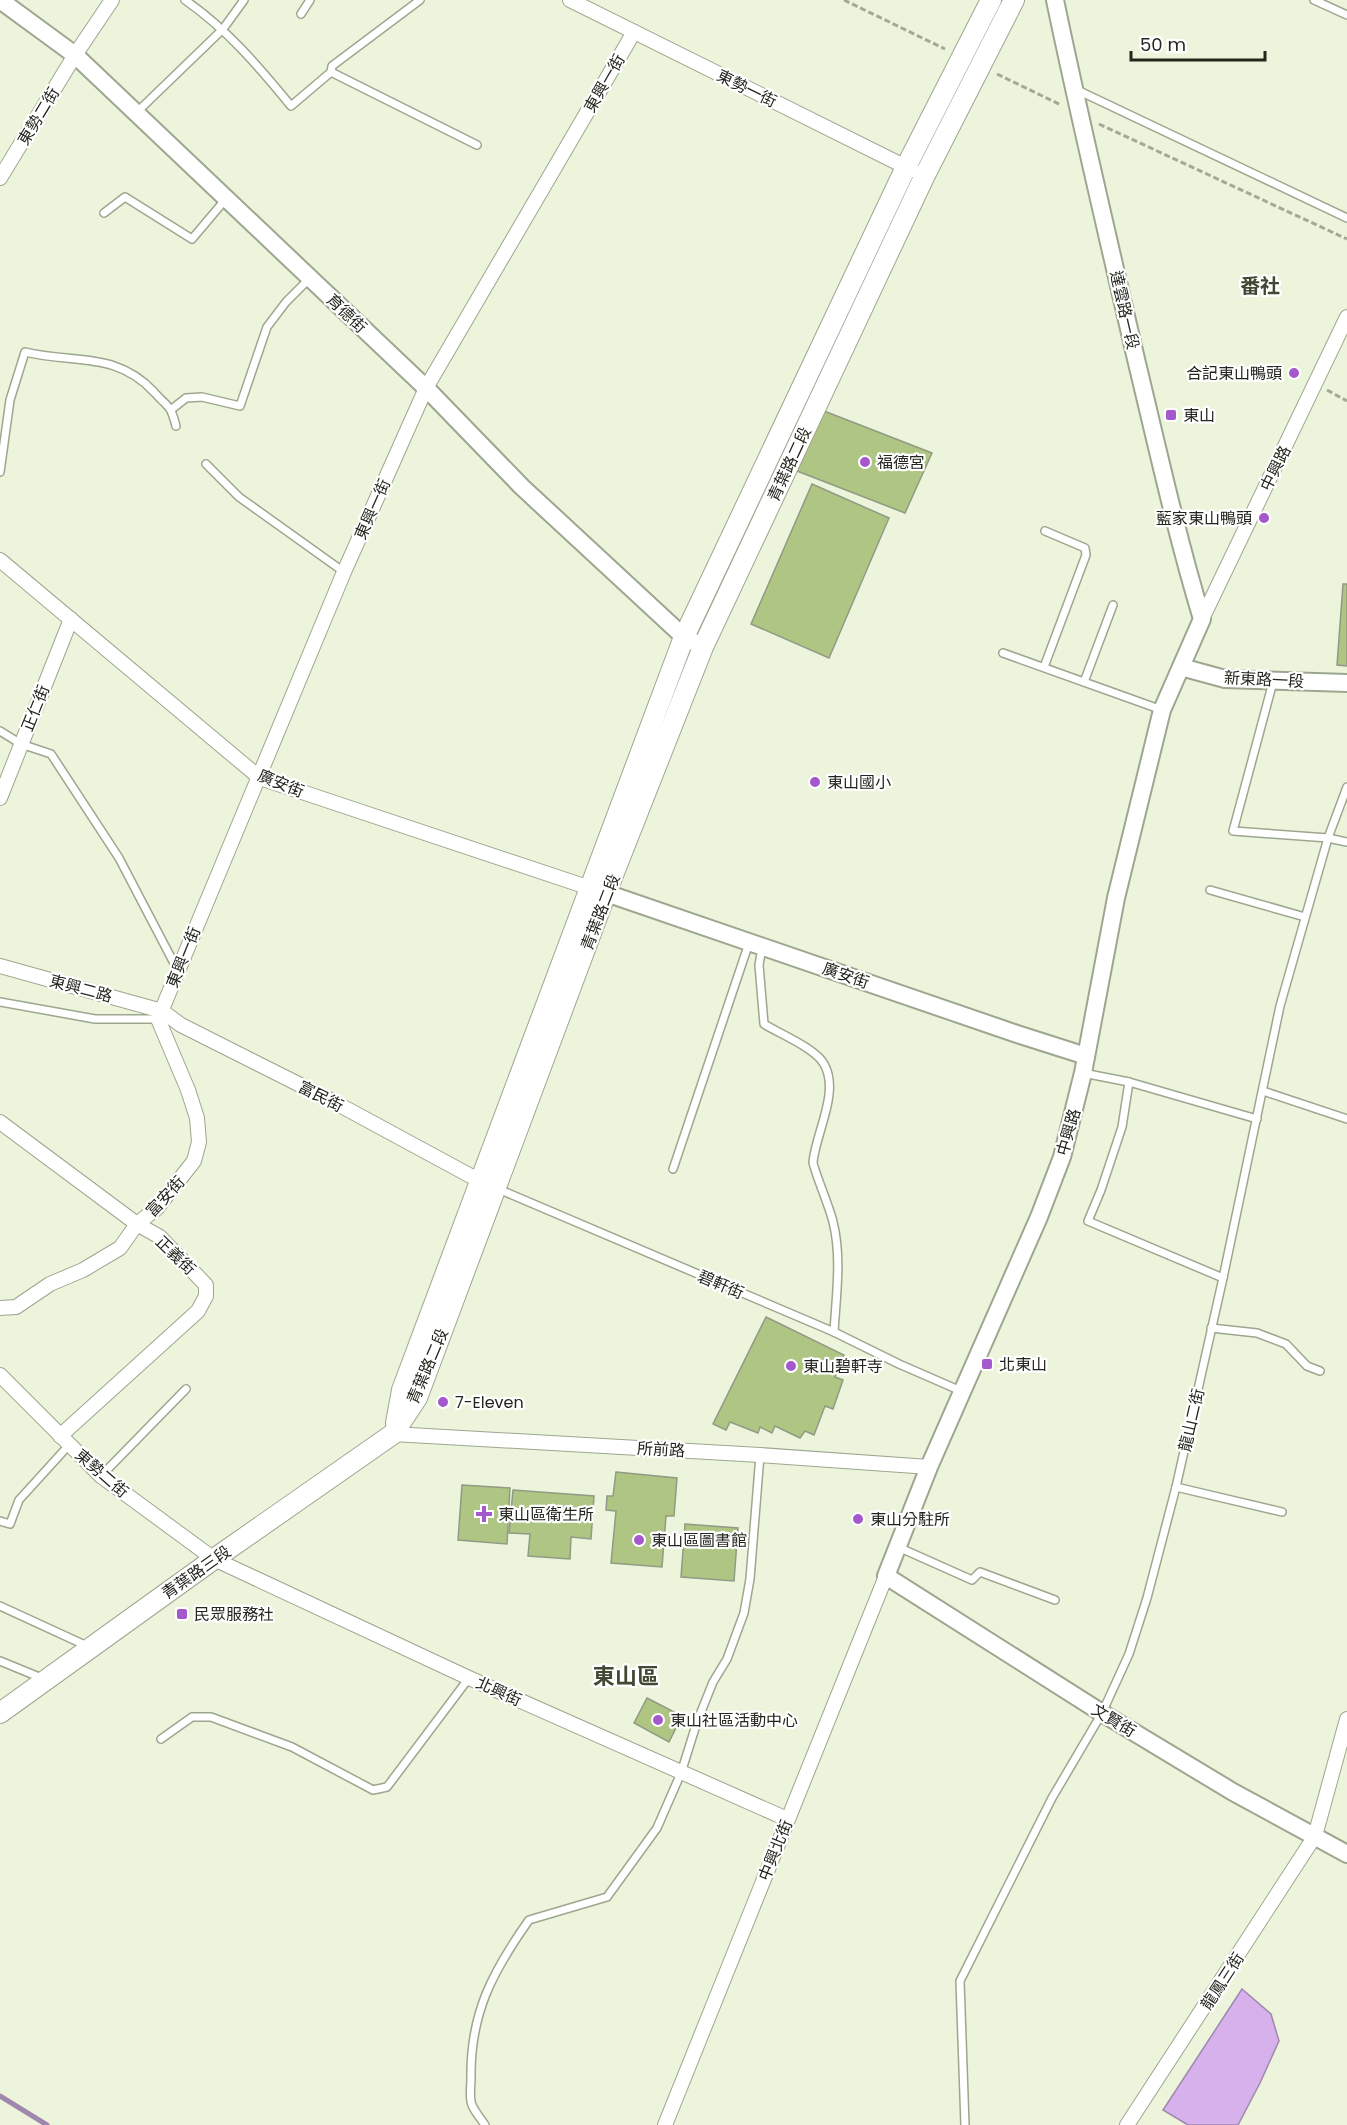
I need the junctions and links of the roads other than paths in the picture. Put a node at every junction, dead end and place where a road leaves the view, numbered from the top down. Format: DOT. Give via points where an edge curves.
graph roads {
  1 [pos="0,0"];
  2 [pos="112,0"];
  3 [pos="185,0"];
  4 [pos="244,0"];
  5 [pos="310,0"];
  6 [pos="420,0"];
  7 [pos="570,0"];
  8 [pos="991,0"];
  9 [pos="1014,0"];
  10 [pos="1055,0"];
  11 [pos="1314,0"];
  12 [pos="301,14"];
  13 [pos="1347,15"];
  14 [pos="223,28"];
  15 [pos="634,32"];
  16 [pos="75,55"];
  17 [pos="331,72"];
  18 [pos="1073,88"];
  19 [pos="136,113"];
  20 [pos="477,145"];
  21 [pos="906,166"];
  22 [pos="924,177"];
  23 [pos="0,178"];
  24 [pos="227,198"];
  25 [pos="104,213"];
  26 [pos="1347,218"];
  27 [pos="310,278"];
  28 [pos="1347,317"];
  29 [pos="426,388"];
  30 [pos="172,409"];
  31 [pos="176,426"];
  32 [pos="206,464"];
  33 [pos="0,472"];
  34 [pos="1045,531"];
  35 [pos="0,560"];
  36 [pos="344,572"];
  37 [pos="1113,605"];
  38 [pos="71,619"];
  39 [pos="1202,619"];
  40 [pos="684,637"];
  41 [pos="703,647"];
  42 [pos="1003,653"];
  43 [pos="1044,667"];
  44 [pos="1181,667"];
  45 [pos="1084,682"];
  46 [pos="1273,682"];
  47 [pos="1347,682"];
  48 [pos="1162,710"];
  49 [pos="0,731"];
  50 [pos="21,744"];
  51 [pos="260,778"];
  52 [pos="1347,787"];
  53 [pos="0,798"];
  54 [pos="1328,837"];
  55 [pos="1347,842"];
  56 [pos="598,890"];
  57 [pos="1210,890"];
  58 [pos="1305,917"];
  59 [pos="756,943"];
  60 [pos="0,966"];
  61 [pos="177,969"];
  62 [pos="0,1002"];
  63 [pos="160,1015"];
  64 [pos="1086,1056"];
  65 [pos="1083,1073"];
  66 [pos="1129,1082"];
  67 [pos="1263,1091"];
  68 [pos="1346,1115"];
  69 [pos="1257,1119"];
  70 [pos="0,1122"];
  71 [pos="674,1169"];
  72 [pos="488,1185"];
  73 [pos="137,1224"];
  74 [pos="1223,1278"];
  75 [pos="0,1308"];
  76 [pos="1211,1328"];
  77 [pos="834,1332"];
  78 [pos="1320,1371"];
  79 [pos="0,1375"];
  80 [pos="186,1389"];
  81 [pos="961,1390"];
  82 [pos="393,1434"];
  83 [pos="64,1440"];
  84 [pos="760,1455"];
  85 [pos="929,1467"];
  86 [pos="101,1476"];
  87 [pos="1176,1487"];
  88 [pos="1282,1512"];
  89 [pos="0,1521"];
  90 [pos="898,1547"];
  91 [pos="214,1559"];
  92 [pos="886,1576"];
  93 [pos="1055,1600"];
  94 [pos="0,1606"];
  95 [pos="89,1647"];
  96 [pos="0,1661"];
  97 [pos="469,1678"];
  98 [pos="46,1680"];
  99 [pos="0,1713"];
  100 [pos="1102,1713"];
  101 [pos="1347,1719"];
  102 [pos="160,1739"];
  103 [pos="681,1773"];
  104 [pos="787,1819"];
  105 [pos="1315,1836"];
  106 [pos="1347,1854"];
  107 [pos="485,2125"];
  108 [pos="665,2125"];
  109 [pos="965,2125"];
  110 [pos="1127,2125"];
  1 -- 16 [label="street, 育德街"];
  2 -- 16 [label="street"];
  3 -- 14 [label="lane"];
  4 -- 14 [label="lane"];
  5 -- 12 [label="lane"];
  6 -- 17 [label="lane" via="332,66"];
  7 -- 15 [label="street, 東勢一街"];
  8 -- 21 [label="main road, 青葉路二段"];
  9 -- 22 [label="main road, 青葉路二段"];
  10 -- 18 [label="street, 達雲路一段"];
  11 -- 13 [label="lane"];
  14 -- 17 [label="lane" via="291,106"];
  14 -- 19 [label="lane"];
  15 -- 21 [label="street, 東勢一街"];
  15 -- 29 [label="street, 東興一街"];
  16 -- 19 [label="street, 育德街"];
  16 -- 23 [label="street, 東勢二街"];
  17 -- 20 [label="lane"];
  18 -- 26 [label="lane"];
  18 -- 39 [label="street, 達雲路一段" via="1185,562"];
  19 -- 24 [label="street, 育德街"];
  21 -- 22 [label="street, 東勢一街"];
  21 -- 40 [label="main road, 青葉路二段"];
  22 -- 41 [label="main road, 青葉路二段"];
  24 -- 25 [label="lane" via="192,239 125,197"];
  24 -- 27 [label="street, 育德街"];
  27 -- 29 [label="street, 育德街"];
  27 -- 30 [label="lane" via="267,327 240,406 202,397 186,398"];
  28 -- 39 [label="street, 中興路"];
  29 -- 36 [label="street, 東興一街"];
  29 -- 40 [label="street, 育德街" via="522,487"];
  30 -- 31 [label="lane"];
  30 -- 33 [label="lane" via="143,380 112,364 24,352 10,400"];
  32 -- 36 [label="lane" via="239,497"];
  34 -- 43 [label="lane" via="1084,548 1086,555"];
  35 -- 38 [label="street, 廣安街"];
  36 -- 51 [label="street, 東興一街"];
  37 -- 45 [label="lane"];
  38 -- 50 [label="street, 正仁街"];
  38 -- 51 [label="street, 廣安街"];
  39 -- 44 [label="street, 中興路"];
  40 -- 41 [label="street, 育德街"];
  40 -- 56 [label="main road, 青葉路二段"];
  41 -- 56 [label="main road, 青葉路二段"];
  42 -- 43 [label="lane"];
  43 -- 45 [label="lane"];
  44 -- 46 [label="street, 新東路一段" via="1225,679"];
  44 -- 48 [label="street, 中興路"];
  45 -- 48 [label="lane"];
  46 -- 47 [label="street, 新東路一段"];
  46 -- 54 [label="lane" via="1233,831"];
  48 -- 64 [label="street, 中興路" via="1116,898"];
  49 -- 50 [label="lane"];
  50 -- 53 [label="street, 正仁街"];
  50 -- 61 [label="lane" via="51,754 119,858"];
  51 -- 56 [label="street, 廣安街"];
  51 -- 61 [label="street, 東興一街"];
  52 -- 54 [label="lane, 龍山二街"];
  54 -- 55 [label="lane"];
  54 -- 58 [label="lane, 龍山二街"];
  56 -- 59 [label="street, 廣安街"];
  56 -- 72 [label="main road, 青葉路二段"];
  57 -- 58 [label="lane"];
  58 -- 67 [label="lane, 龍山二街" via="1280,1006"];
  59 -- 64 [label="street, 廣安街"];
  59 -- 71 [label="lane"];
  59 -- 77 [label="lane" via="764,1024 810,1049 824,1063 829,1077 828,1100 813,1164 834,1224"];
  60 -- 63 [label="street, 東興二路"];
  61 -- 63 [label="street, 東興一街"];
  62 -- 63 [label="lane" via="95,1019"];
  63 -- 72 [label="street, 富民街"];
  63 -- 73 [label="street, 富安街" via="197,1118 199,1142 186,1173 157,1208"];
  64 -- 65 [label="street, 中興路"];
  65 -- 66 [label="lane"];
  65 -- 81 [label="street, 中興路" via="1062,1157 1043,1207"];
  66 -- 69 [label="lane"];
  66 -- 74 [label="lane" via="1122,1127 1088,1221"];
  67 -- 68 [label="lane"];
  67 -- 69 [label="lane, 龍山二街"];
  69 -- 74 [label="lane, 龍山二街"];
  70 -- 73 [label="street, 正義街"];
  72 -- 77 [label="lane, 碧軒街"];
  72 -- 82 [label="main road, 青葉路二段" via="417,1398"];
  73 -- 75 [label="street, 富安街" via="120,1248 50,1284 16,1307"];
  73 -- 83 [label="street, 正義街" via="160,1238 206,1284 206,1296 198,1311"];
  74 -- 76 [label="lane, 龍山二街"];
  76 -- 78 [label="lane" via="1257,1333 1286,1344 1307,1365"];
  76 -- 87 [label="lane, 龍山二街"];
  77 -- 81 [label="lane, 碧軒街"];
  79 -- 83 [label="street, 東勢二街"];
  80 -- 86 [label="lane"];
  81 -- 85 [label="street, 中興路"];
  82 -- 84 [label="street, 所前路"];
  82 -- 91 [label="main road, 青葉路三段"];
  83 -- 86 [label="street, 東勢二街"];
  83 -- 89 [label="lane" via="19,1500 10,1524"];
  84 -- 85 [label="street, 所前路"];
  84 -- 103 [label="lane" via="744,1613 697,1722"];
  85 -- 90 [label="street, 中興路"];
  86 -- 91 [label="street, 東勢二街"];
  87 -- 88 [label="lane"];
  87 -- 100 [label="lane, 龍山二街" via="1129,1654"];
  90 -- 92 [label="street, 中興路"];
  90 -- 93 [label="lane" via="972,1580 980,1572"];
  91 -- 95 [label="main road, 青葉路三段"];
  91 -- 97 [label="street, 北興街"];
  92 -- 100 [label="street, 文賢街"];
  92 -- 104 [label="street, 中興北街"];
  94 -- 95 [label="lane"];
  95 -- 98 [label="main road, 青葉路三段"];
  96 -- 98 [label="lane"];
  97 -- 102 [label="lane" via="387,1787 373,1790 292,1746 211,1717 192,1717"];
  97 -- 103 [label="street, 北興街"];
  98 -- 99 [label="main road, 青葉路三段"];
  100 -- 105 [label="street, 文賢街"];
  100 -- 109 [label="lane, 龍山二街" via="1052,1798 960,1982"];
  101 -- 105 [label="street, 龍鳳三街"];
  103 -- 104 [label="street, 北興街"];
  103 -- 107 [label="lane" via="657,1828 607,1897 529,1920 500,1965 475,2026 471,2062 472,2104"];
  104 -- 108 [label="street, 中興北街"];
  105 -- 106 [label="street, 文賢街"];
  105 -- 110 [label="street, 龍鳳三街"];
}
